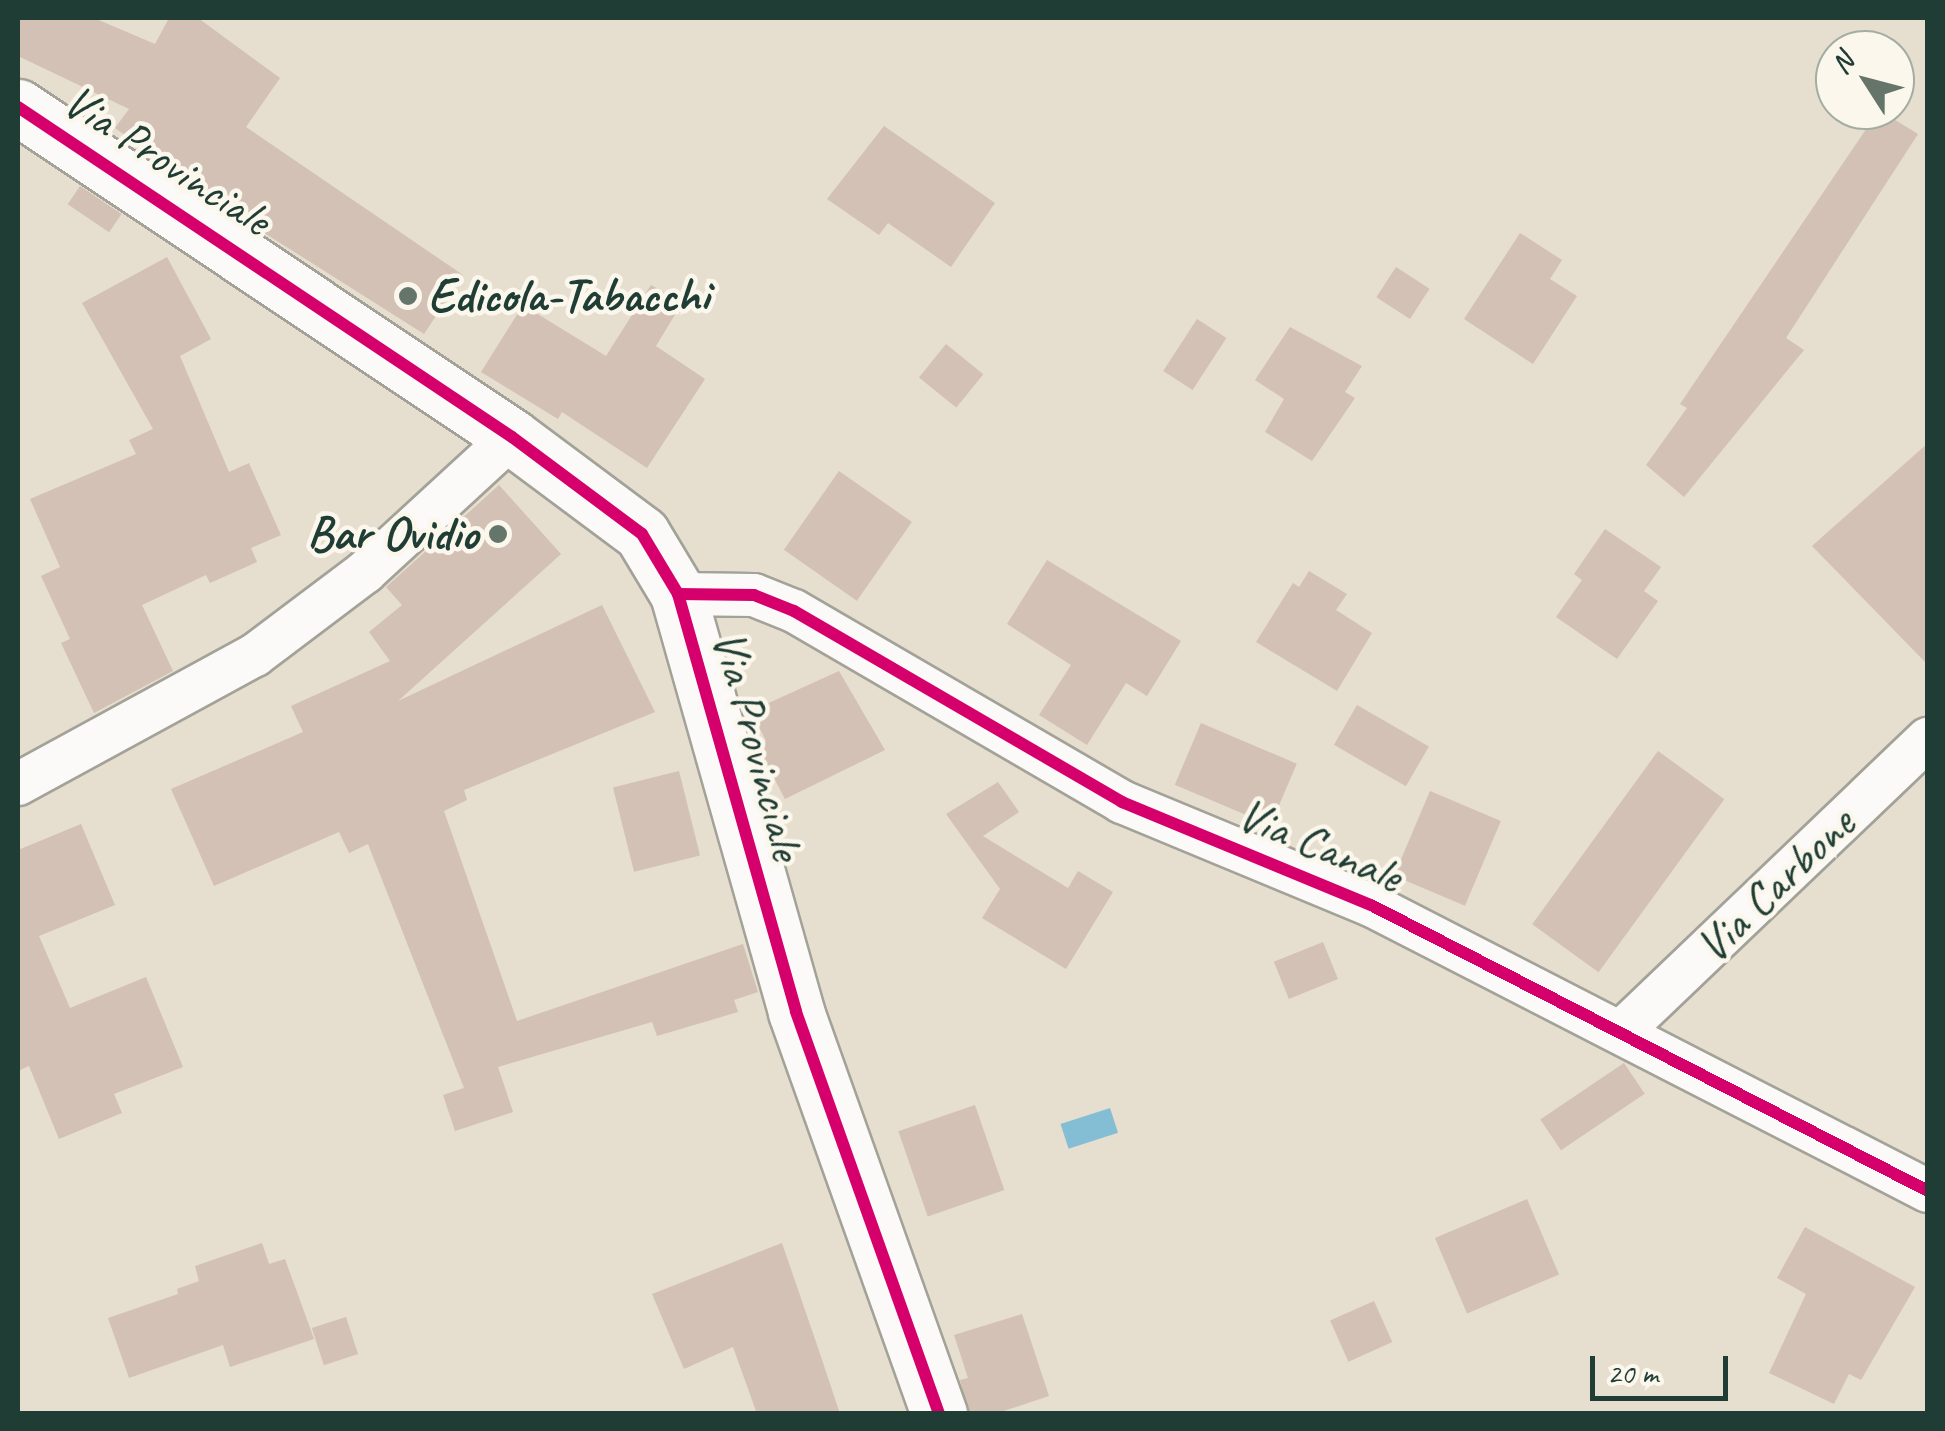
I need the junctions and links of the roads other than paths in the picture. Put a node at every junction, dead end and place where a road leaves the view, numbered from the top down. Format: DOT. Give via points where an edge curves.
graph roads {
  1 [pos="18,107"];
  2 [pos="512,437"];
  3 [pos="678,594"];
  4 [pos="1928,739"];
  5 [pos="18,784"];
  6 [pos="1622,1031"];
  7 [pos="1928,1192"];
  8 [pos="939,1414"];
  1 -- 2 [label="street, Via Provinciale"];
  2 -- 3 [label="street, Via Provinciale" via="622,515 642,534"];
  2 -- 5 [label="street" via="366,572 255,655"];
  3 -- 6 [label="street, Via Canale" via="754,595 794,611 1122,802 1371,905"];
  3 -- 8 [label="street, Via Provinciale" via="790,994"];
  4 -- 6 [label="street, Via Carbone"];
  6 -- 7 [label="street, Via Canale"];
}
